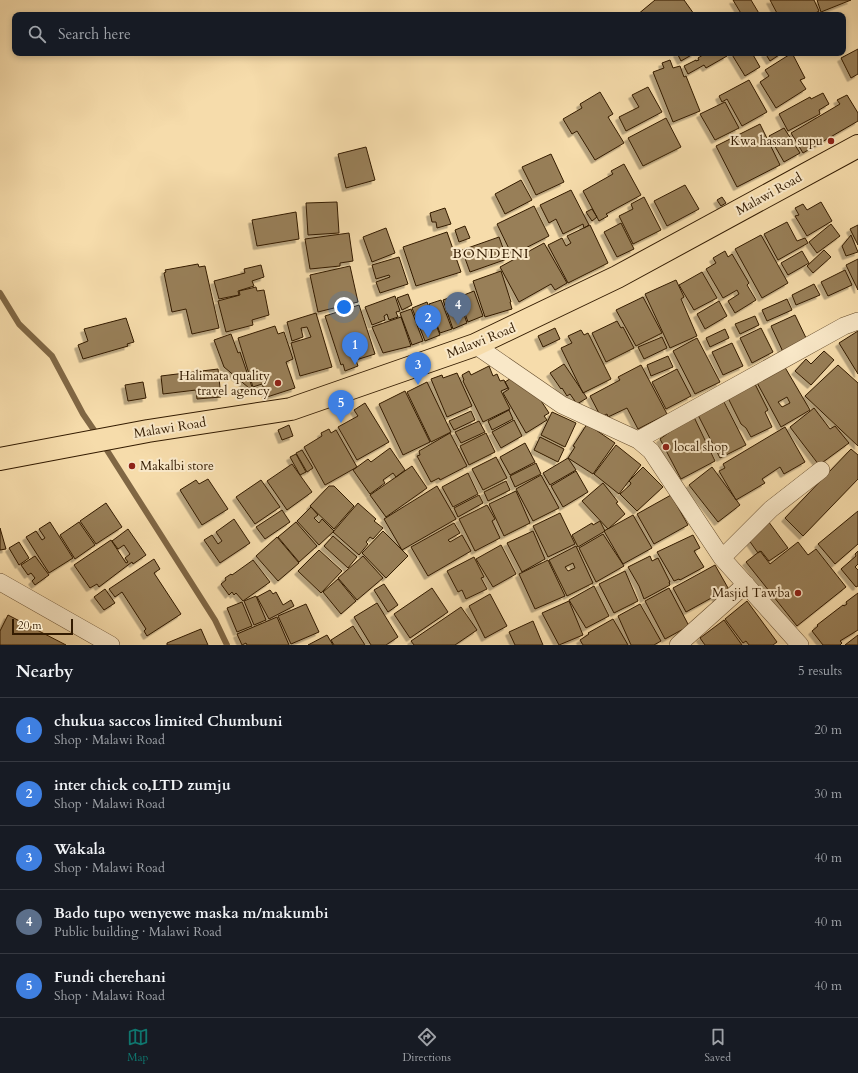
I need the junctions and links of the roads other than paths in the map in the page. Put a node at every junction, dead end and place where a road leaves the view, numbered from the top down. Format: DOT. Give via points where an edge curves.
graph roads {
  1 [pos="858,146"];
  2 [pos="858,321"];
  3 [pos="475,346"];
  4 [pos="638,440"];
  5 [pos="0,459"];
  6 [pos="821,470"];
  7 [pos="722,558"];
  8 [pos="0,582"];
  9 [pos="746,584"];
  10 [pos="111,645"];
  11 [pos="678,645"];
  12 [pos="800,645"];
  1 -- 3 [label="main road, Malawi Road" via="617,277"];
  2 -- 4 [label="street" via="844,326"];
  3 -- 4 [label="street" via="562,405"];
  3 -- 5 [label="main road, Malawi Road" via="290,409 148,431"];
  4 -- 7 [label="street" via="651,451"];
  6 -- 7 [label="street" via="771,509"];
  7 -- 9 [label="street"];
  8 -- 10 [label="street"];
  9 -- 11 [label="street"];
  9 -- 12 [label="street"];
}
